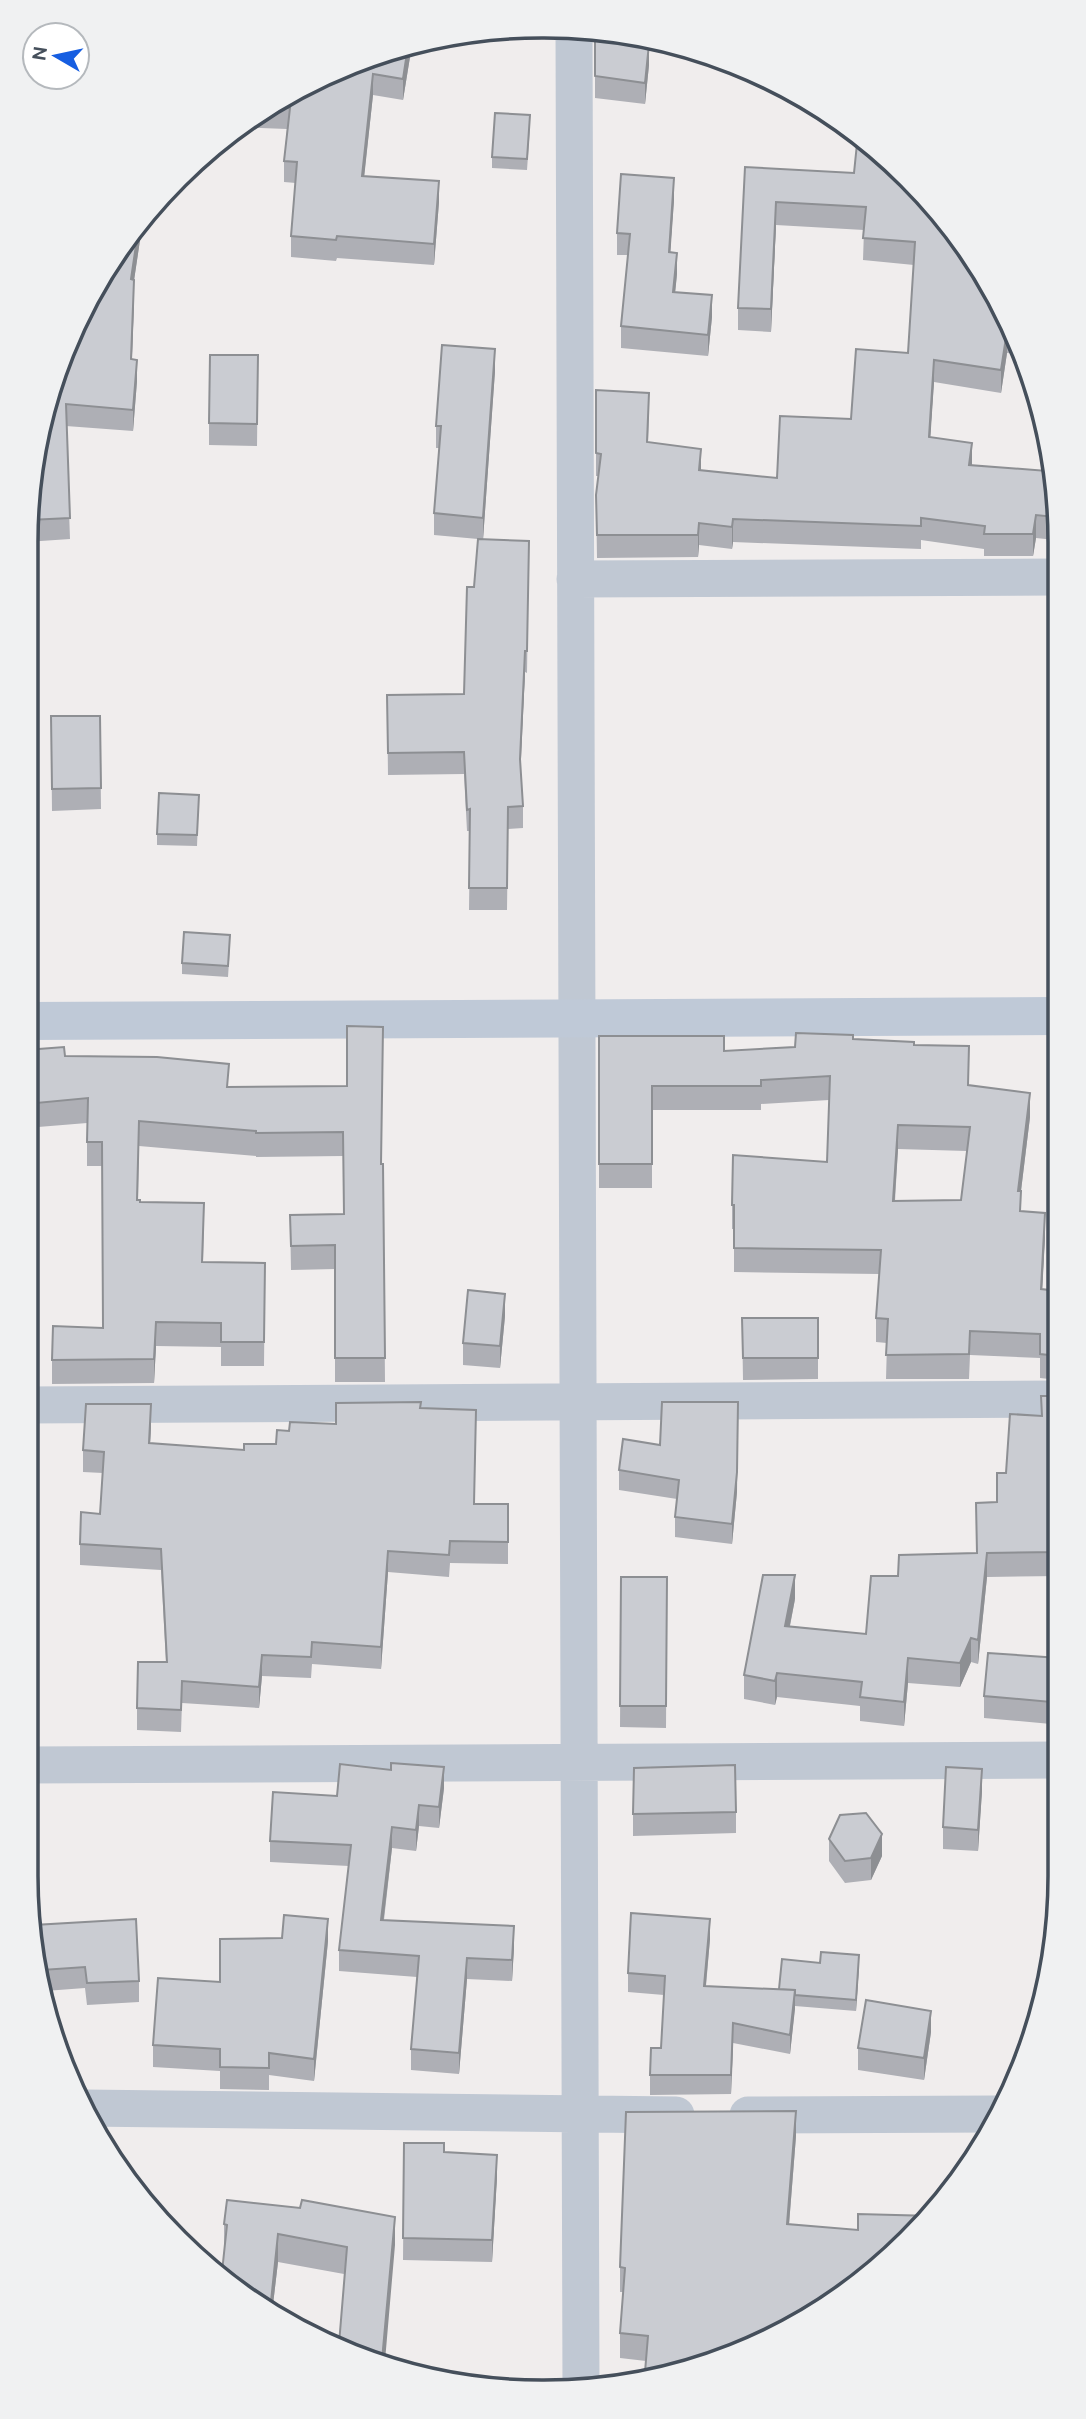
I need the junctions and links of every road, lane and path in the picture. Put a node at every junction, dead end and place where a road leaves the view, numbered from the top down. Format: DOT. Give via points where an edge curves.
graph roads {
  1 [pos="574,40"];
  2 [pos="1048,577"];
  3 [pos="575,579"];
  4 [pos="1048,1016"];
  5 [pos="576,1018"];
  6 [pos="38,1021"];
  7 [pos="1048,1399"];
  8 [pos="578,1402"];
  9 [pos="38,1405"];
  10 [pos="1048,1760"];
  11 [pos="579,1762"];
  12 [pos="38,1765"];
  13 [pos="96,2108"];
  14 [pos="987,2114"];
  15 [pos="580,2116"];
  16 [pos="581,2379"];
  1 -- 3 [label="street"];
  2 -- 3 [label="street"];
  3 -- 5 [label="street"];
  4 -- 5 [label="street"];
  5 -- 6 [label="street"];
  5 -- 8 [label="street"];
  7 -- 8 [label="street"];
  8 -- 9 [label="street"];
  8 -- 11 [label="street"];
  10 -- 11 [label="street"];
  11 -- 12 [label="street"];
  11 -- 15 [label="street"];
  13 -- 15 [label="street"];
  14 -- 15 [label="street"];
  15 -- 16 [label="street"];
}
